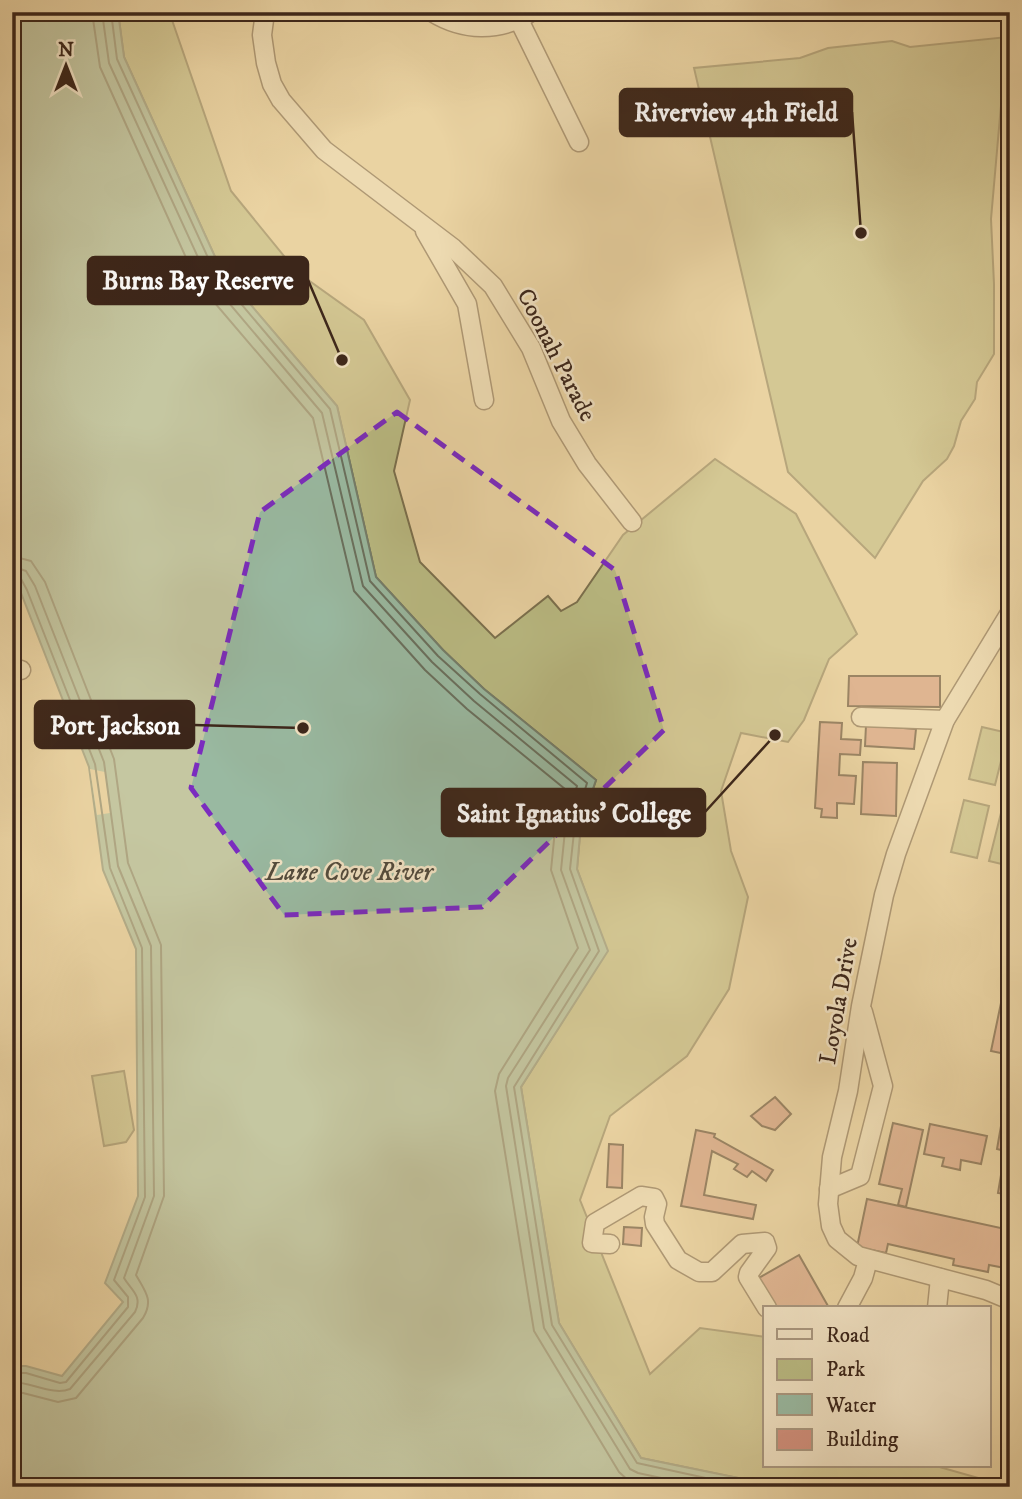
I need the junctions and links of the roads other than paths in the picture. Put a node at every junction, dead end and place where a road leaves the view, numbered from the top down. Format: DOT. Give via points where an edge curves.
graph roads {
  1 [pos="265,12"];
  2 [pos="432,12"];
  3 [pos="525,16"];
  4 [pos="579,142"];
  5 [pos="421,225"];
  6 [pos="484,400"];
  7 [pos="632,522"];
  8 [pos="1010,612"];
  9 [pos="861,717"];
  10 [pos="945,720"];
  11 [pos="861,1006"];
  12 [pos="829,1189"];
  13 [pos="610,1244"];
  14 [pos="868,1260"];
  15 [pos="940,1278"];
  16 [pos="986,1290"];
  17 [pos="1010,1300"];
  18 [pos="766,1306"];
  19 [pos="848,1306"];
  20 [pos="937,1306"];
  21 [pos="986,1306"];
  1 -- 5 [label="street, Coonah Parade" via="266,63 281,100 324,150"];
  2 -- 3 [label="street" via="448,21 489,28"];
  3 -- 4 [label="street"];
  5 -- 6 [label="street, Coonah Parade" via="467,304"];
  5 -- 7 [label="street, Coonah Parade" via="493,286 530,348 587,464"];
  8 -- 10 [label="street, Loyola Drive"];
  9 -- 10 [label="street"];
  10 -- 11 [label="street, Loyola Drive" via="896,854"];
  11 -- 12 [label="street, Loyola Drive"];
  11 -- 12 [label="street" via="883,1086 860,1176"];
  12 -- 14 [label="street, Loyola Drive" via="831,1226 837,1239"];
  13 -- 18 [label="street" via="592,1243 595,1223 635,1197 645,1196 656,1201 655,1224 678,1260 695,1271 712,1272 736,1248 765,1242 765,1254 748,1277"];
  14 -- 15 [label="street, Loyola Drive"];
  14 -- 19 [label="street"];
  15 -- 16 [label="street, Loyola Drive"];
  15 -- 20 [label="street"];
  16 -- 17 [label="street, Loyola Drive"];
  16 -- 21 [label="street"];
}
